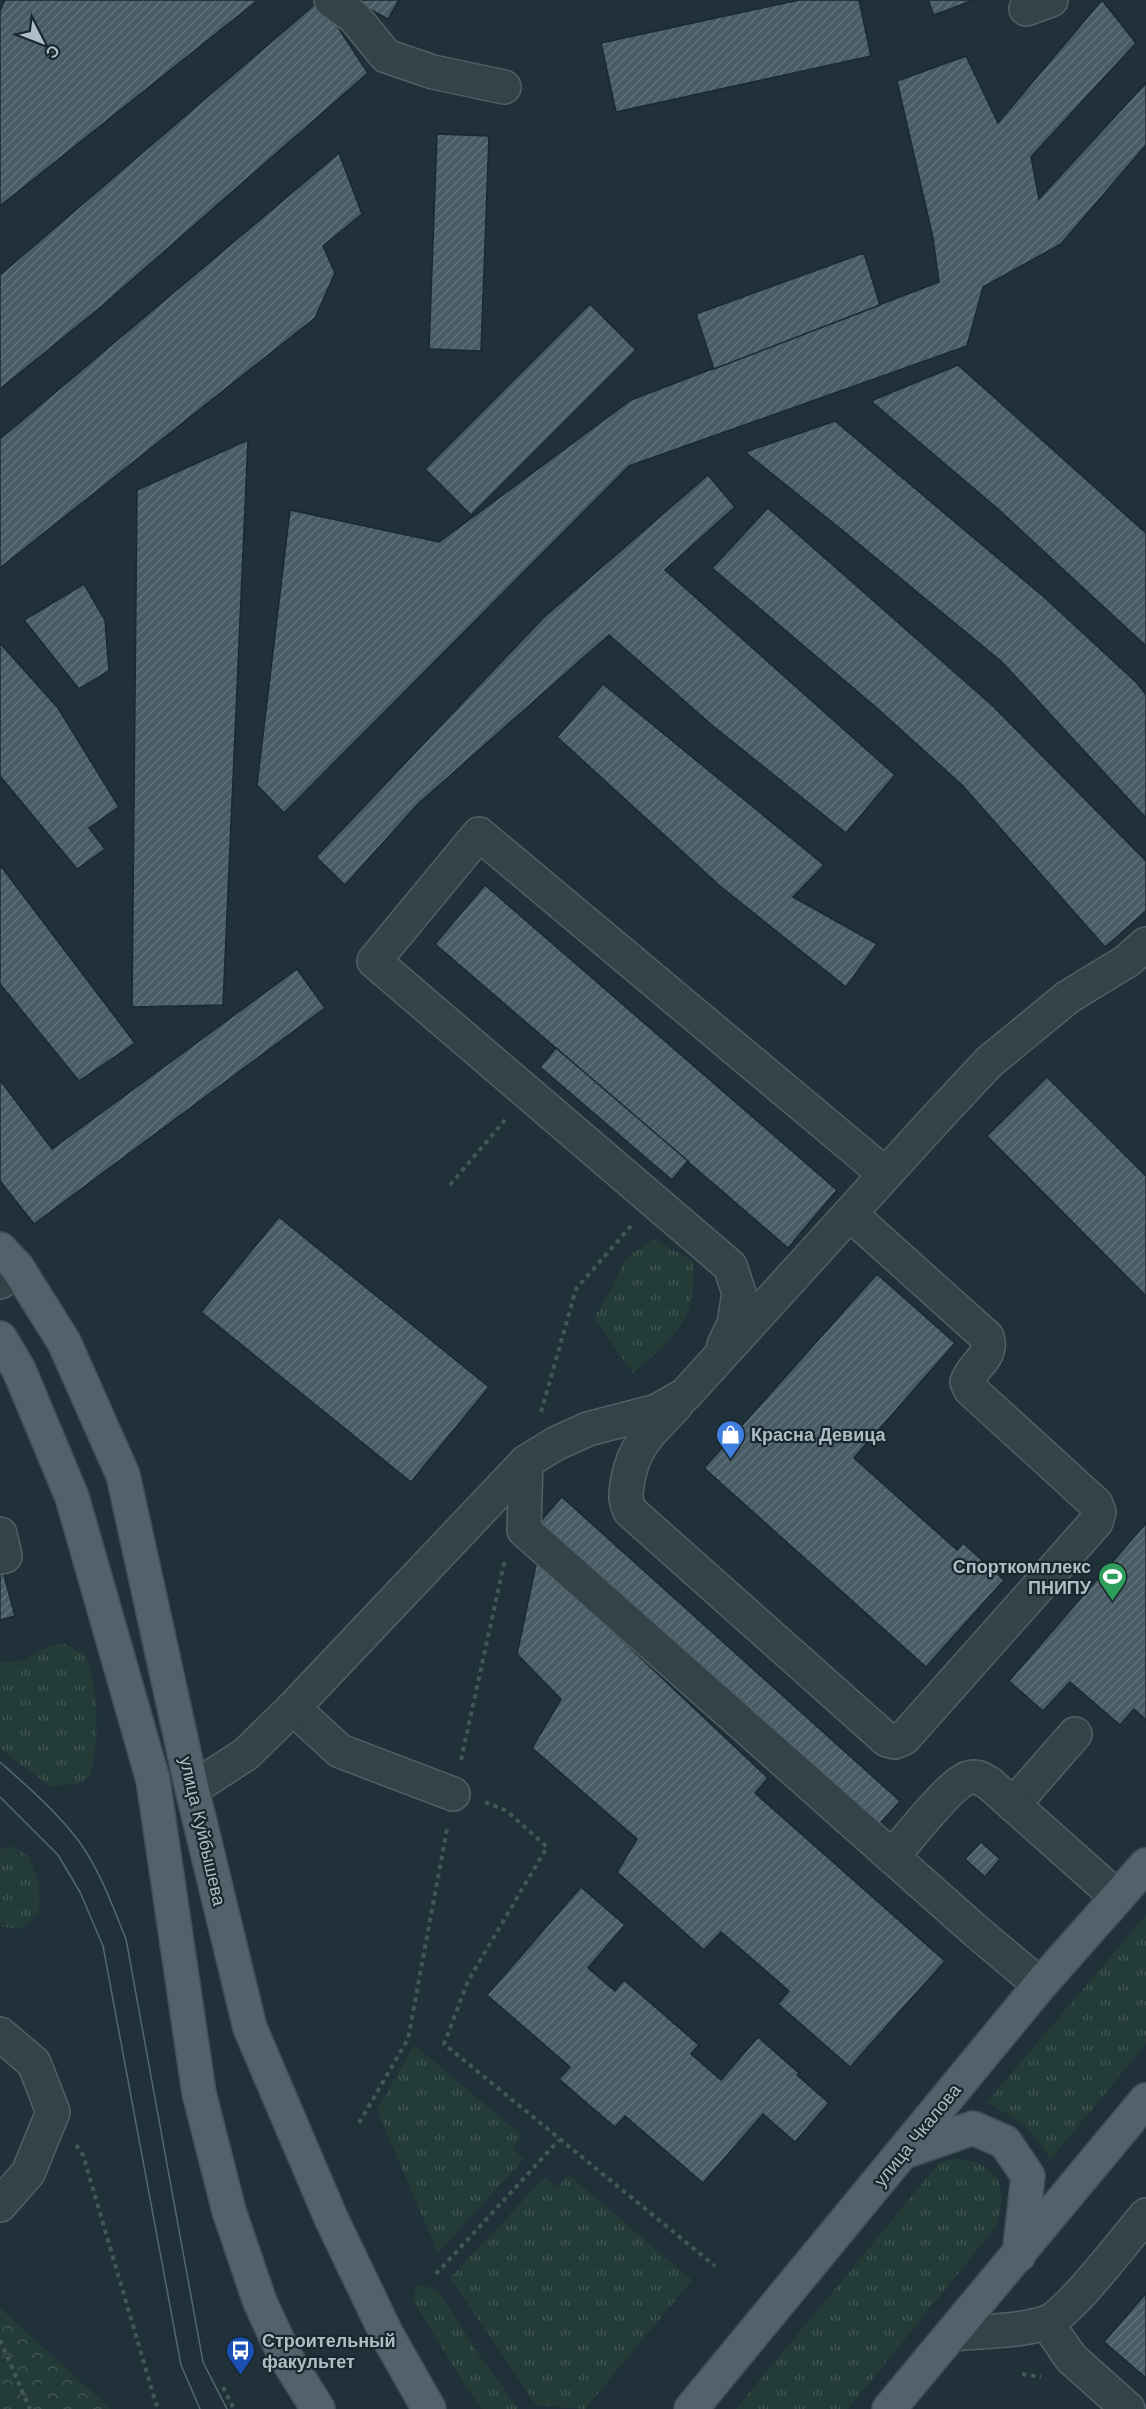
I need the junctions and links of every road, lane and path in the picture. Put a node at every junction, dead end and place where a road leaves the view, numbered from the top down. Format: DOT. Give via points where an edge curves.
graph roads {
  1 [pos="331,0"];
  2 [pos="504,87"];
  3 [pos="1146,944"];
  4 [pos="508,1116"];
  5 [pos="885,1174"];
  6 [pos="450,1185"];
  7 [pos="850,1214"];
  8 [pos="639,1217"];
  9 [pos="6,1266"];
  10 [pos="0,1338"];
  11 [pos="717,1359"];
  12 [pos="685,1395"];
  13 [pos="526,1462"];
  14 [pos="0,1534"];
  15 [pos="506,1554"];
  16 [pos="0,1557"];
  17 [pos="293,1708"];
  18 [pos="1075,1734"];
  19 [pos="192,1789"];
  20 [pos="469,1797"];
  21 [pos="1013,1805"];
  22 [pos="892,1857"];
  23 [pos="1146,1865"];
  24 [pos="1117,1897"];
  25 [pos="1040,1985"];
  26 [pos="0,2034"];
  27 [pos="1146,2100"];
  28 [pos="53,2112"];
  29 [pos="359,2123"];
  30 [pos="559,2140"];
  31 [pos="903,2153"];
  32 [pos="0,2205"];
  33 [pos="1146,2215"];
  34 [pos="1018,2255"];
  35 [pos="714,2266"];
  36 [pos="436,2274"];
  37 [pos="1047,2323"];
  38 [pos="952,2334"];
  39 [pos="0,2340"];
  40 [pos="223,2386"];
  41 [pos="429,2404"];
  42 [pos="30,2409"];
  43 [pos="159,2409"];
  44 [pos="234,2409"];
  45 [pos="318,2409"];
  46 [pos="691,2409"];
  47 [pos="889,2409"];
  48 [pos="1128,2409"];
  1 -- 2 [label="street" via="355,18 386,56 433,72"];
  3 -- 5 [label="street" via="1068,997 989,1062"];
  4 -- 6 [label="path"];
  5 -- 7 [label="street"];
  5 -- 11 [label="street" via="479,834 374,961 730,1266 739,1293 734,1323"];
  7 -- 11 [label="street"];
  7 -- 12 [label="street" via="987,1337 988,1353 969,1374 970,1389 1096,1504 1099,1512 1096,1522 904,1738 887,1740 630,1511 625,1494 634,1454"];
  8 -- 13 [label="path" via="576,1289"];
  9 -- 19 [label="main road, улица Куйбышева" via="64,1342 123,1475"];
  10 -- 45 [label="main road, улица Куйбышева" via="19,1370 72,1497 153,1780 199,2094 229,2211 260,2302 285,2356"];
  11 -- 12 [label="street"];
  12 -- 13 [label="street" via="657,1411 588,1429"];
  13 -- 17 [label="street"];
  13 -- 22 [label="street" via="524,1530"];
  14 -- 16 [label="street" via="5,1556"];
  15 -- 20 [label="path"];
  17 -- 19 [label="street" via="246,1754"];
  17 -- 20 [label="street" via="340,1751"];
  18 -- 21 [label="street"];
  19 -- 41 [label="main road, улица Куйбышева" via="250,2028 331,2218 387,2335"];
  20 -- 29 [label="path" via="408,2039"];
  20 -- 30 [label="path" via="507,1811 547,1847 468,1981 444,2044"];
  21 -- 22 [label="street" via="979,1777 966,1778"];
  21 -- 24 [label="street"];
  22 -- 25 [label="street"];
  23 -- 24 [label="main road, улица Чкалова"];
  24 -- 25 [label="main road, улица Чкалова"];
  25 -- 31 [label="main road, улица Чкалова"];
  26 -- 28 [label="street" via="34,2063"];
  27 -- 34 [label="main road"];
  28 -- 32 [label="street" via="28,2173"];
  28 -- 43 [label="path" via="83,2155"];
  30 -- 35 [label="path"];
  30 -- 36 [label="path"];
  31 -- 34 [label="main road" via="973,2128 1005,2142 1028,2176"];
  31 -- 46 [label="main road, улица Чкалова"];
  33 -- 37 [label="street" via="1070,2306"];
  34 -- 38 [label="main road"];
  37 -- 38 [label="street"];
  37 -- 48 [label="street" via="1071,2358"];
  38 -- 47 [label="main road"];
  39 -- 42 [label="path"];
  40 -- 44 [label="path"];
}
